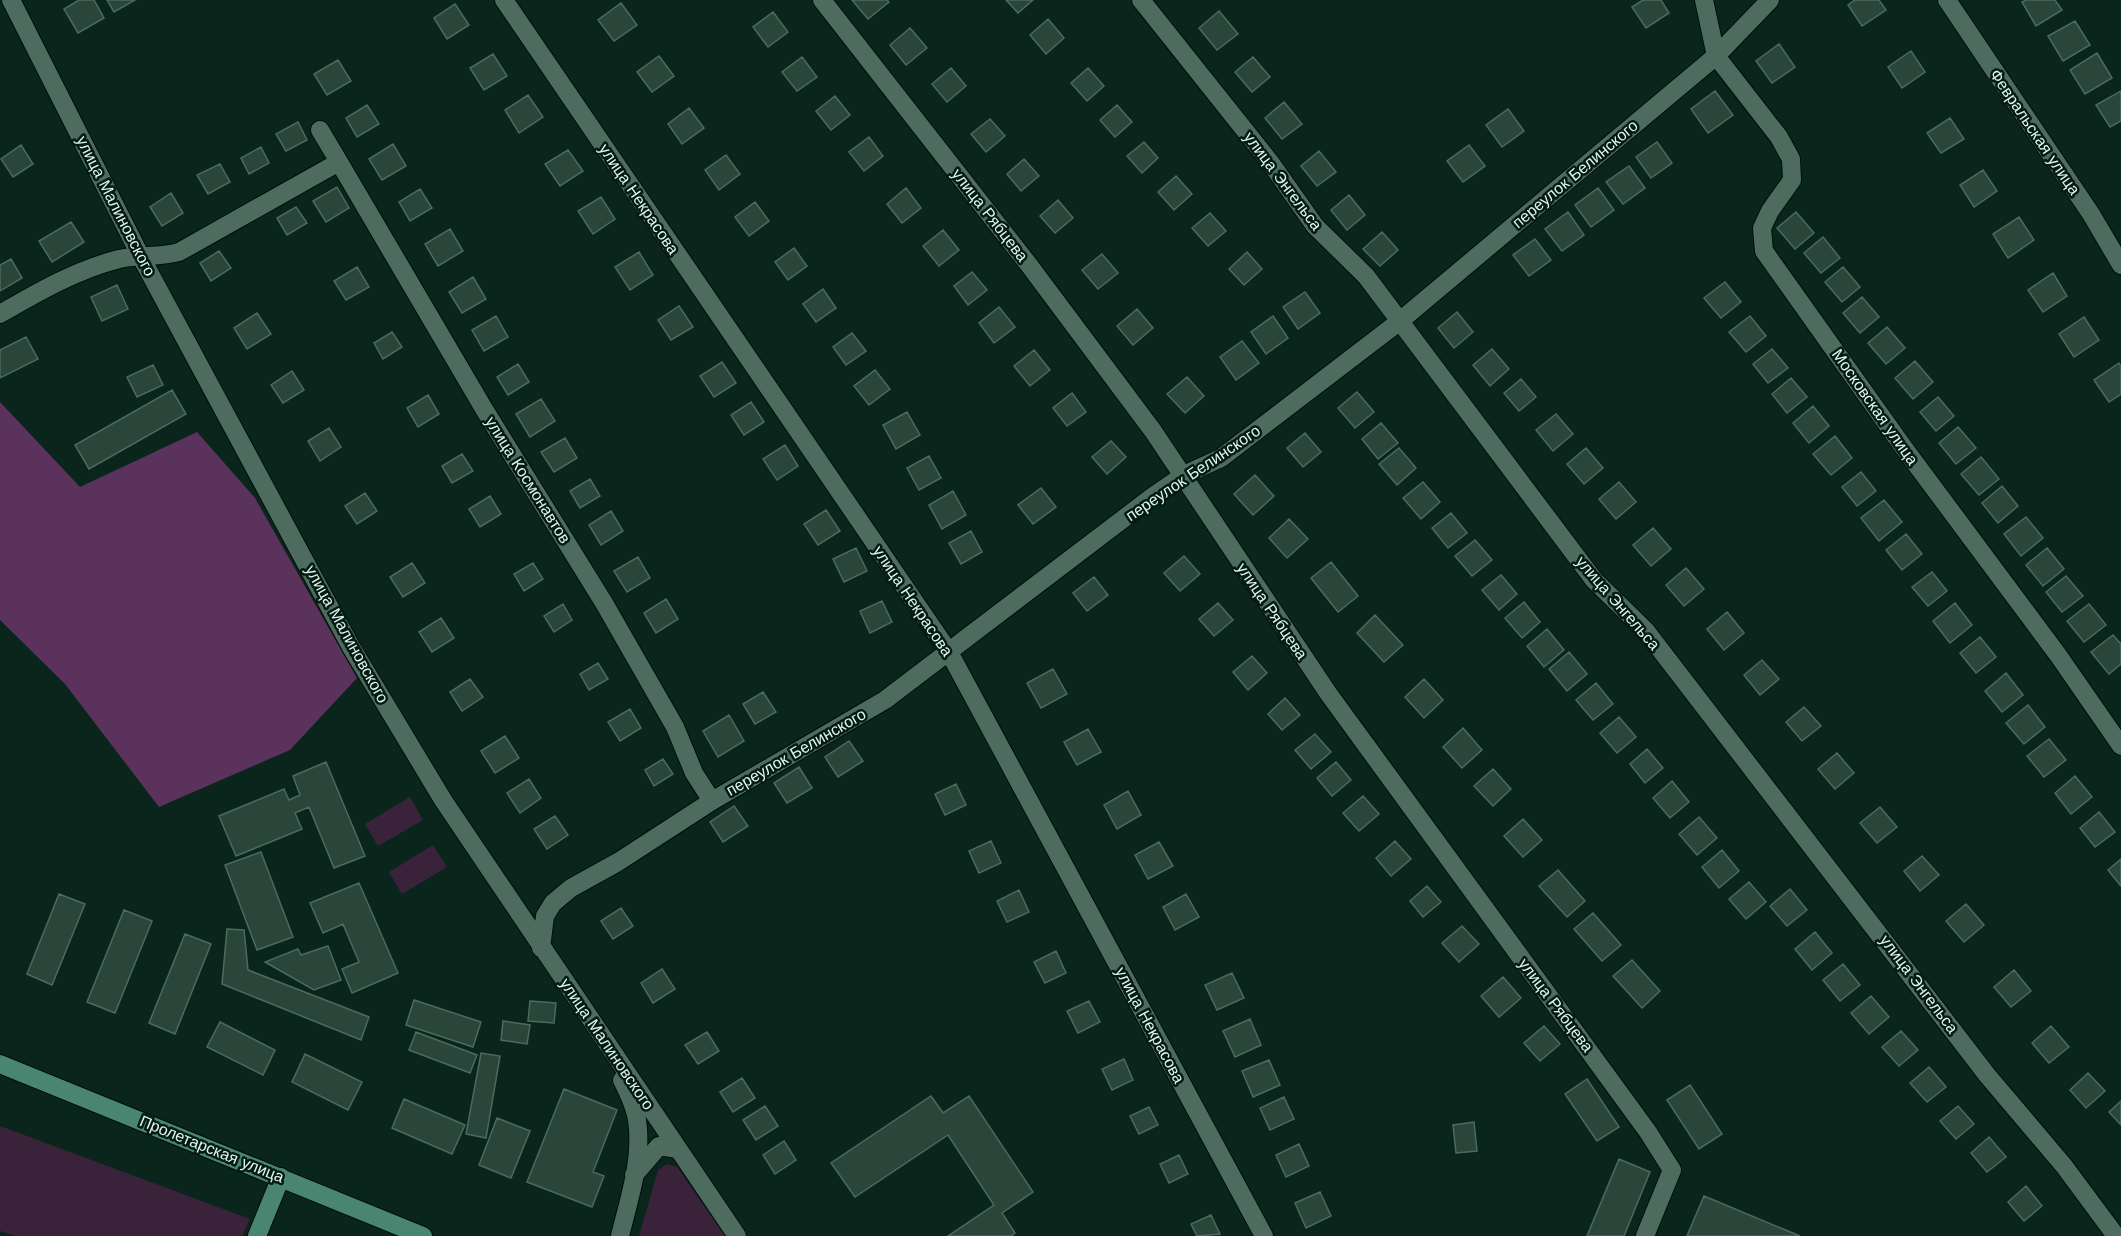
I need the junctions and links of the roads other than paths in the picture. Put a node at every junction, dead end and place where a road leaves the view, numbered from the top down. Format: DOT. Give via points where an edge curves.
graph roads {
  1 [pos="11,0"];
  2 [pos="504,0"];
  3 [pos="822,0"];
  4 [pos="1141,0"];
  5 [pos="1704,0"];
  6 [pos="1770,0"];
  7 [pos="1947,0"];
  8 [pos="1716,56"];
  9 [pos="320,130"];
  10 [pos="339,162"];
  11 [pos="141,257"];
  12 [pos="2121,265"];
  13 [pos="0,314"];
  14 [pos="1400,321"];
  15 [pos="1184,476"];
  16 [pos="949,652"];
  17 [pos="2121,746"];
  18 [pos="712,801"];
  19 [pos="541,948"];
  20 [pos="607,1042"];
  21 [pos="0,1064"];
  22 [pos="678,1149"];
  23 [pos="634,1175"];
  24 [pos="281,1177"];
  25 [pos="257,1236"];
  26 [pos="423,1236"];
  27 [pos="620,1236"];
  28 [pos="737,1236"];
  29 [pos="1264,1236"];
  30 [pos="1645,1236"];
  31 [pos="2116,1236"];
  1 -- 11 [label="street, улица Малиновского"];
  2 -- 16 [label="street, улица Некрасова"];
  3 -- 15 [label="street, улица Рябцева" via="1029,265"];
  4 -- 14 [label="street, улица Энгельса" via="1270,162 1315,226 1366,276"];
  5 -- 8 [label="street"];
  6 -- 8 [label="street, переулок Белинского"];
  7 -- 12 [label="street, Февральская улица"];
  8 -- 14 [label="street, переулок Белинского"];
  8 -- 17 [label="street, Московская улица" via="1779,137 1791,159 1792,180 1762,228 1764,251"];
  9 -- 10 [label="street, улица Космонавтов"];
  10 -- 11 [label="street" via="179,252"];
  10 -- 18 [label="street, улица Космонавтов" via="484,410 604,603"];
  11 -- 13 [label="street" via="122,258 61,280"];
  11 -- 19 [label="street, улица Малиновского" via="351,647 443,800"];
  14 -- 15 [label="street, переулок Белинского" via="1221,458"];
  14 -- 31 [label="street, улица Энгельса" via="1594,579 1646,631"];
  15 -- 16 [label="street, переулок Белинского"];
  15 -- 30 [label="street, улица Рябцева" via="1328,693 1615,1084 1672,1170"];
  16 -- 18 [label="street, переулок Белинского" via="885,700"];
  16 -- 29 [label="street, улица Некрасова"];
  18 -- 19 [label="street, переулок Белинского" via="553,903 545,916"];
  19 -- 20 [label="street, улица Малиновского"];
  20 -- 22 [label="street, улица Малиновского"];
  20 -- 23 [label="street" via="637,1120"];
  21 -- 24 [label="main road, Пролетарская улица"];
  22 -- 23 [label="street" via="659,1146"];
  22 -- 28 [label="street, улица Малиновского"];
  23 -- 27 [label="street"];
  24 -- 25 [label="main road"];
  24 -- 26 [label="main road, Пролетарская улица"];
}
